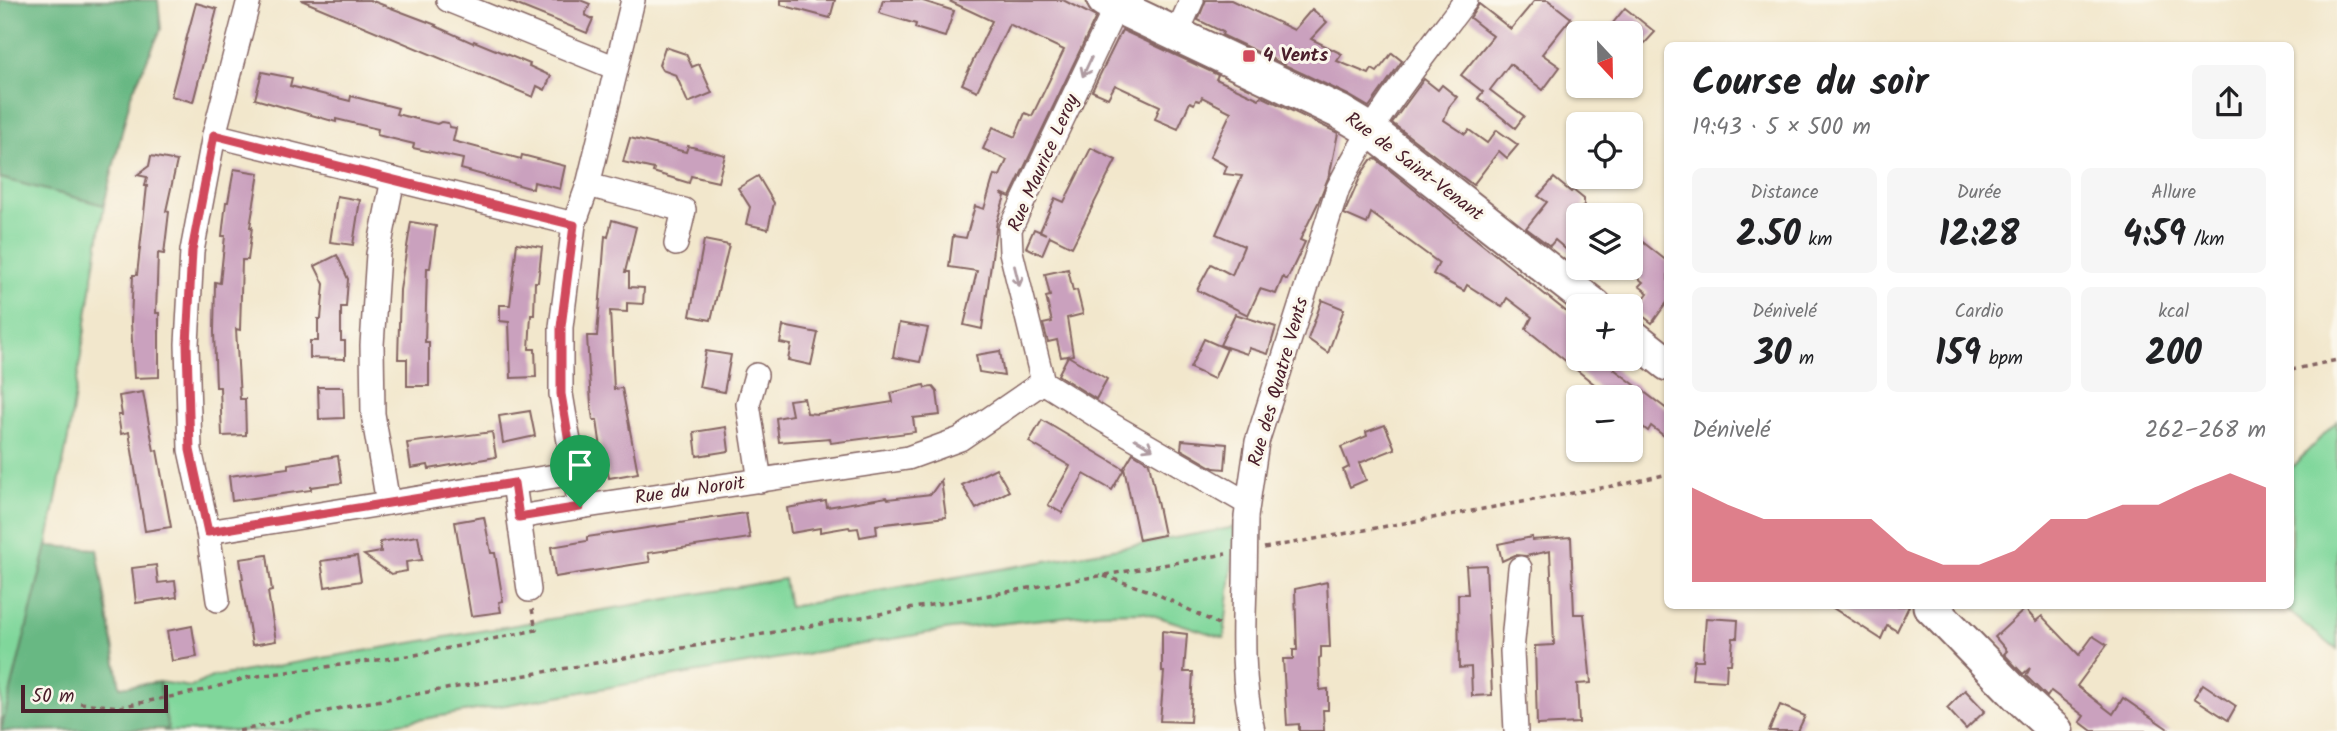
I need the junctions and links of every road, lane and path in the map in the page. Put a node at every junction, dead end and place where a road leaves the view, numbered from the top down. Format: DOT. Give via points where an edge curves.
graph roads {
  1 [pos="249,0"];
  2 [pos="449,0"];
  3 [pos="633,0"];
  4 [pos="1192,0"];
  5 [pos="1466,0"];
  6 [pos="1111,3"];
  7 [pos="1176,35"];
  8 [pos="616,68"];
  9 [pos="1370,130"];
  10 [pos="214,135"];
  11 [pos="393,179"];
  12 [pos="588,185"];
  13 [pos="574,225"];
  14 [pos="676,244"];
  15 [pos="1580,294"];
  16 [pos="1643,344"];
  17 [pos="2337,360"];
  18 [pos="1664,361"];
  19 [pos="2294,369"];
  20 [pos="756,375"];
  21 [pos="1043,382"];
  22 [pos="574,473"];
  23 [pos="1664,475"];
  24 [pos="760,481"];
  25 [pos="514,483"];
  26 [pos="388,503"];
  27 [pos="580,507"];
  28 [pos="1246,512"];
  29 [pos="519,517"];
  30 [pos="208,532"];
  31 [pos="1263,548"];
  32 [pos="1238,552"];
  33 [pos="1520,568"];
  34 [pos="1102,575"];
  35 [pos="529,590"];
  36 [pos="218,600"];
  37 [pos="1933,609"];
  38 [pos="1243,636"];
  39 [pos="80,703"];
  40 [pos="239,731"];
  41 [pos="1253,731"];
  42 [pos="1516,731"];
  43 [pos="2056,731"];
  1 -- 10 [label="street"];
  2 -- 8 [label="street"];
  3 -- 8 [label="street"];
  4 -- 7 [label="street"];
  5 -- 9 [label="street, Rue des Quatre Vents"];
  6 -- 7 [label="main road, Rue de Saint-Venant"];
  6 -- 21 [label="street, Rue Maurice Leroy, one-way" via="1010,229 1011,252"];
  7 -- 9 [label="main road, Rue de Saint-Venant"];
  8 -- 12 [label="street"];
  9 -- 15 [label="main road, Rue de Saint-Venant"];
  9 -- 28 [label="street, Rue des Quatre Vents" via="1338,188 1257,442"];
  10 -- 11 [label="street"];
  10 -- 30 [label="street" via="192,251 187,344 190,450"];
  11 -- 13 [label="street"];
  11 -- 26 [label="street" via="378,254 372,345 373,414"];
  12 -- 13 [label="street"];
  12 -- 14 [label="street" via="684,210"];
  13 -- 22 [label="street" via="561,327 561,394"];
  16 -- 18 [label="main road"];
  17 -- 19 [label="path"];
  20 -- 24 [label="street" via="748,404"];
  21 -- 24 [label="street, Rue du Noroit" via="960,439 908,458"];
  21 -- 28 [label="street, one-way"];
  22 -- 25 [label="street"];
  22 -- 27 [label="street"];
  23 -- 31 [label="path"];
  24 -- 27 [label="street, Rue du Noroit"];
  25 -- 26 [label="street"];
  25 -- 29 [label="street"];
  26 -- 30 [label="street"];
  27 -- 29 [label="street, Rue du Noroit"];
  28 -- 38 [label="street, Rue des Quatre Vents, bridge"];
  29 -- 35 [label="street"];
  30 -- 36 [label="street"];
  32 -- 34 [label="path"];
  33 -- 42 [label="street" via="1511,651"];
  34 -- 38 [label="path" via="1153,592"];
  34 -- 40 [label="path" via="359,704"];
  35 -- 39 [label="path" via="536,630 415,655 250,677 119,707"];
  37 -- 43 [label="main road"];
  38 -- 41 [label="street, Rue des Quatre Vents"];
}
